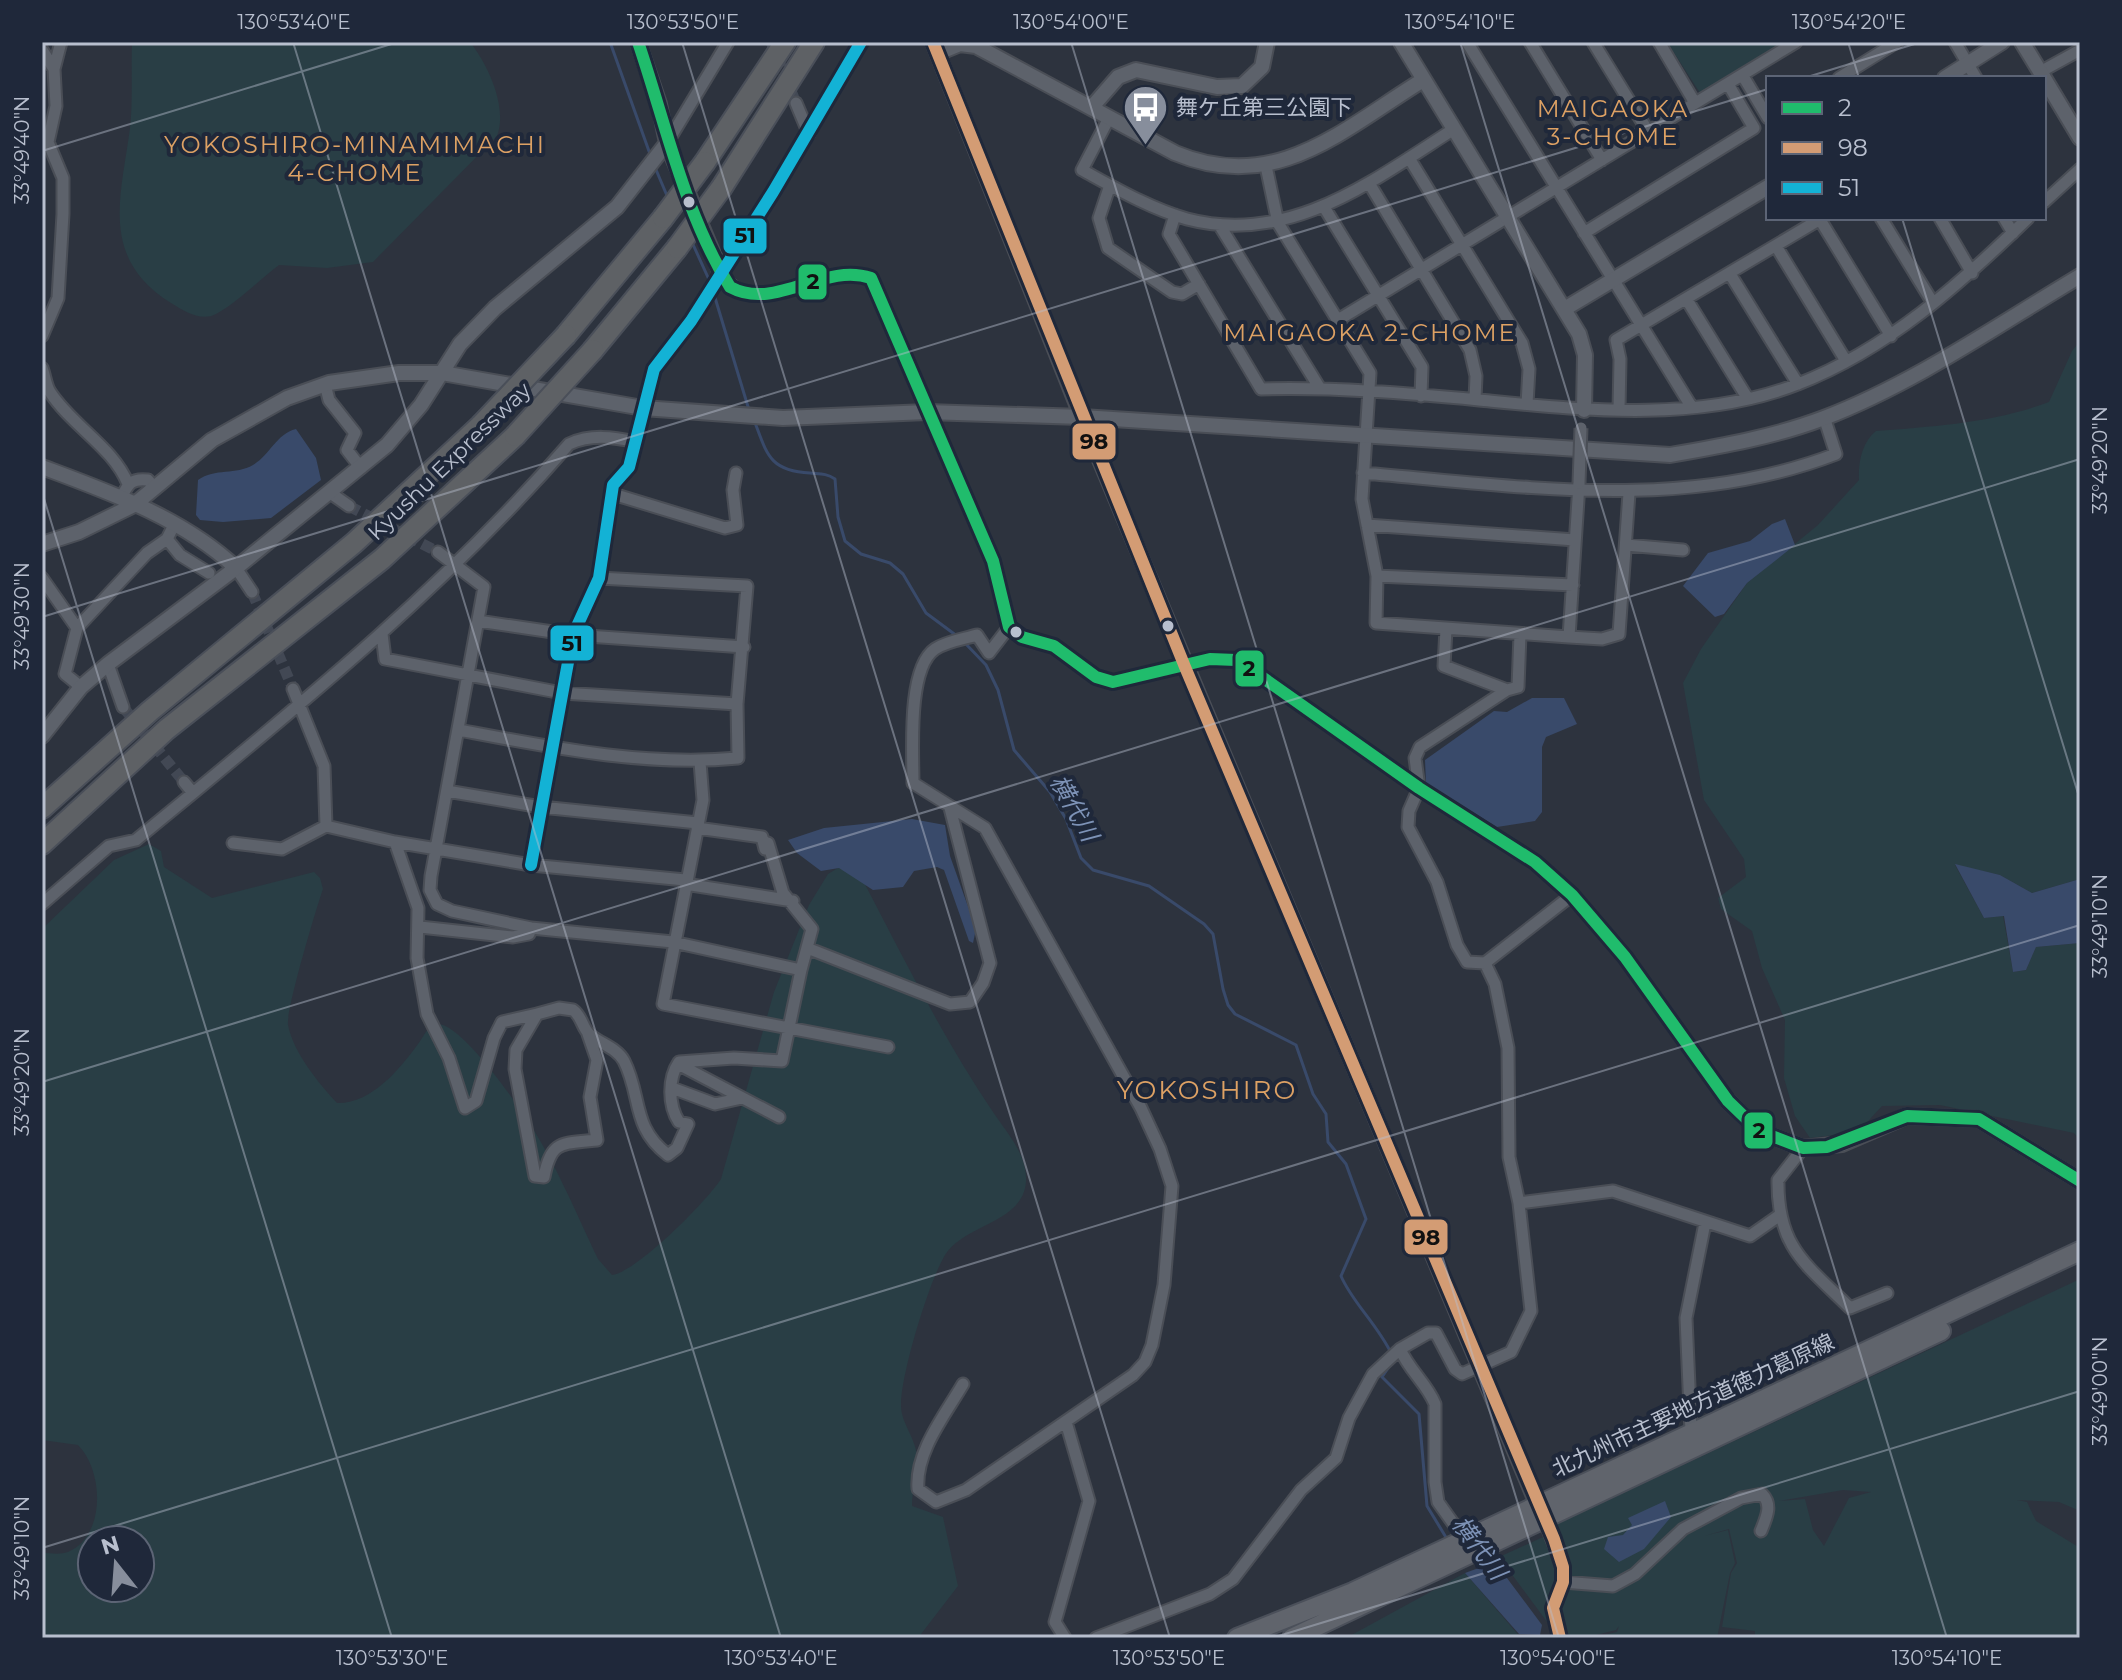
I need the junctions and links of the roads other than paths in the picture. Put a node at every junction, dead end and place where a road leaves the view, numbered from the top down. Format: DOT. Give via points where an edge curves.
graph roads {
  1 [pos="61,42"];
  2 [pos="638,42"];
  3 [pos="728,42"];
  4 [pos="785,42"];
  5 [pos="814,42"];
  6 [pos="861,42"];
  7 [pos="1267,42"];
  8 [pos="1401,42"];
  9 [pos="1467,42"];
  10 [pos="1530,42"];
  11 [pos="1593,42"];
  12 [pos="1659,42"];
  13 [pos="1796,42"];
  14 [pos="1897,42"];
  15 [pos="1955,42"];
  16 [pos="2002,42"];
  17 [pos="2022,42"];
  18 [pos="970,44"];
  19 [pos="935,48"];
  20 [pos="2080,50"];
  21 [pos="43,53"];
  22 [pos="1968,64"];
  23 [pos="54,69"];
  24 [pos="1743,76"];
  25 [pos="1842,76"];
  26 [pos="1948,76"];
  27 [pos="1975,76"];
  28 [pos="2043,76"];
  29 [pos="1423,80"];
  30 [pos="2046,81"];
  31 [pos="1728,84"];
  32 [pos="796,103"];
  33 [pos="1695,103"];
  34 [pos="1092,107"];
  35 [pos="1766,115"];
  36 [pos="1109,118"];
  37 [pos="1454,129"];
  38 [pos="1649,133"];
  39 [pos="809,134"];
  40 [pos="2080,138"];
  41 [pos="667,143"];
  42 [pos="1409,158"];
  43 [pos="1602,160"];
  44 [pos="1266,166"];
  45 [pos="2080,169"];
  46 [pos="1369,183"];
  47 [pos="1110,185"];
  48 [pos="1558,188"];
  49 [pos="1766,188"];
  50 [pos="2046,196"];
  51 [pos="1324,207"];
  52 [pos="1175,215"];
  53 [pos="1509,218"];
  54 [pos="1817,220"];
  55 [pos="1821,220"];
  56 [pos="1882,220"];
  57 [pos="1941,220"];
  58 [pos="2005,220"];
  59 [pos="2026,220"];
  60 [pos="1278,223"];
  61 [pos="1220,226"];
  62 [pos="1584,233"];
  63 [pos="2013,233"];
  64 [pos="1463,245"];
  65 [pos="1776,246"];
  66 [pos="1421,270"];
  67 [pos="720,271"];
  68 [pos="1972,273"];
  69 [pos="1730,274"];
  70 [pos="2080,276"];
  71 [pos="1613,280"];
  72 [pos="1199,284"];
  73 [pos="1379,296"];
  74 [pos="1687,300"];
  75 [pos="1933,303"];
  76 [pos="1566,308"];
  77 [pos="1338,320"];
  78 [pos="1642,328"];
  79 [pos="42,336"];
  80 [pos="1891,336"];
  81 [pos="1846,361"];
  82 [pos="42,368"];
  83 [pos="442,373"];
  84 [pos="325,384"];
  85 [pos="1798,384"];
  86 [pos="1319,387"];
  87 [pos="1369,392"];
  88 [pos="45,393"];
  89 [pos="1421,396"];
  90 [pos="1475,399"];
  91 [pos="1748,399"];
  92 [pos="1527,404"];
  93 [pos="1691,406"];
  94 [pos="643,408"];
  95 [pos="1584,410"];
  96 [pos="1619,410"];
  97 [pos="927,412"];
  98 [pos="1082,417"];
  99 [pos="1824,417"];
  100 [pos="1365,433"];
  101 [pos="636,442"];
  102 [pos="42,467"];
  103 [pos="361,468"];
  104 [pos="736,473"];
  105 [pos="1363,473"];
  106 [pos="128,484"];
  107 [pos="1578,486"];
  108 [pos="155,488"];
  109 [pos="329,492"];
  110 [pos="1629,493"];
  111 [pos="613,494"];
  112 [pos="128,502"];
  113 [pos="349,506"];
  114 [pos="174,525"];
  115 [pos="1367,525"];
  116 [pos="167,539"];
  117 [pos="1575,540"];
  118 [pos="42,544"];
  119 [pos="1626,545"];
  120 [pos="1683,550"];
  121 [pos="438,552"];
  122 [pos="456,564"];
  123 [pos="236,568"];
  124 [pos="209,573"];
  125 [pos="1377,576"];
  126 [pos="42,578"];
  127 [pos="599,578"];
  128 [pos="1573,585"];
  129 [pos="252,592"];
  130 [pos="478,621"];
  131 [pos="1009,627"];
  132 [pos="77,628"];
  133 [pos="1446,629"];
  134 [pos="382,634"];
  135 [pos="1520,634"];
  136 [pos="573,635"];
  137 [pos="1569,637"];
  138 [pos="744,647"];
  139 [pos="108,664"];
  140 [pos="1185,667"];
  141 [pos="469,676"];
  142 [pos="81,687"];
  143 [pos="293,689"];
  144 [pos="1507,690"];
  145 [pos="562,693"];
  146 [pos="737,704"];
  147 [pos="299,705"];
  148 [pos="123,707"];
  149 [pos="459,730"];
  150 [pos="42,736"];
  151 [pos="551,748"];
  152 [pos="700,762"];
  153 [pos="184,782"];
  154 [pos="1419,788"];
  155 [pos="447,791"];
  156 [pos="193,793"];
  157 [pos="541,807"];
  158 [pos="42,808"];
  159 [pos="950,808"];
  160 [pos="326,826"];
  161 [pos="697,826"];
  162 [pos="45,841"];
  163 [pos="395,842"];
  164 [pos="233,843"];
  165 [pos="435,847"];
  166 [pos="531,865"];
  167 [pos="685,882"];
  168 [pos="1572,895"];
  169 [pos="794,902"];
  170 [pos="42,904"];
  171 [pos="420,927"];
  172 [pos="531,928"];
  173 [pos="673,942"];
  174 [pos="807,948"];
  175 [pos="1485,963"];
  176 [pos="801,970"];
  177 [pos="537,1014"];
  178 [pos="790,1026"];
  179 [pos="588,1034"];
  180 [pos="888,1047"];
  181 [pos="678,1064"];
  182 [pos="672,1088"];
  183 [pos="742,1098"];
  184 [pos="1728,1101"];
  185 [pos="779,1117"];
  186 [pos="1803,1148"];
  187 [pos="2080,1181"];
  188 [pos="1519,1203"];
  189 [pos="1780,1215"];
  190 [pos="1705,1223"];
  191 [pos="2080,1251"];
  192 [pos="2080,1264"];
  193 [pos="1887,1293"];
  194 [pos="1400,1349"];
  195 [pos="1479,1364"];
  196 [pos="963,1384"];
  197 [pos="1066,1422"];
  198 [pos="1691,1432"];
  199 [pos="1540,1511"];
  200 [pos="1761,1531"];
  201 [pos="1460,1533"];
  202 [pos="1563,1582"];
  203 [pos="1065,1638"];
  204 [pos="1096,1638"];
  205 [pos="1237,1638"];
  206 [pos="1292,1638"];
  207 [pos="1560,1638"];
  1 -- 23 [label="street"];
  2 -- 41 [label="street"];
  3 -- 41 [label="street"];
  4 -- 158 [label="highway, Kyushu Expressway, bridge" via="663,218 566,335 481,425 354,543 150,711"];
  5 -- 162 [label="highway, Kyushu Expressway, bridge" via="677,248 515,436 382,559 167,729"];
  6 -- 39 [label="street"];
  7 -- 34 [label="street" via="1262,67 1242,86 1217,87 1136,70 1118,77"];
  8 -- 29 [label="street"];
  9 -- 48 [label="street"];
  10 -- 43 [label="street"];
  11 -- 38 [label="street"];
  12 -- 33 [label="street"];
  13 -- 24 [label="street"];
  14 -- 25 [label="street"];
  15 -- 22 [label="street"];
  16 -- 22 [label="street"];
  17 -- 28 [label="street"];
  18 -- 19 [label="street"];
  18 -- 34 [label="street"];
  19 -- 98 [label="street"];
  20 -- 28 [label="street"];
  21 -- 23 [label="street"];
  22 -- 26 [label="street"];
  22 -- 27 [label="street"];
  23 -- 79 [label="street" via="56,106 48,142 63,178 63,214 58,298"];
  24 -- 31 [label="street"];
  24 -- 35 [label="street"];
  29 -- 37 [label="street"];
  29 -- 44 [label="street" via="1323,143"];
  30 -- 40 [label="street"];
  31 -- 33 [label="street"];
  31 -- 62 [label="street" via="1754,128"];
  32 -- 39 [label="street"];
  33 -- 38 [label="street"];
  34 -- 36 [label="street"];
  36 -- 44 [label="street" via="1201,164 1231,169"];
  36 -- 47 [label="street" via="1082,170"];
  37 -- 42 [label="street"];
  37 -- 53 [label="street"];
  38 -- 43 [label="street"];
  39 -- 67 [label="street"];
  41 -- 67 [label="street"];
  41 -- 83 [label="street" via="617,207 495,308 460,344"];
  42 -- 46 [label="street"];
  42 -- 64 [label="street"];
  43 -- 48 [label="street"];
  44 -- 60 [label="street"];
  45 -- 50 [label="street"];
  46 -- 51 [label="street"];
  46 -- 66 [label="street"];
  47 -- 52 [label="street"];
  47 -- 72 [label="street" via="1099,218 1108,248 1172,292 1182,294"];
  48 -- 53 [label="street"];
  48 -- 62 [label="street"];
  49 -- 71 [label="street"];
  51 -- 60 [label="street"];
  51 -- 73 [label="street"];
  52 -- 61 [label="street"];
  52 -- 72 [label="street" via="1169,234"];
  53 -- 64 [label="street"];
  53 -- 76 [label="street"];
  54 -- 65 [label="street"];
  55 -- 80 [label="street"];
  56 -- 75 [label="street"];
  57 -- 68 [label="street"];
  58 -- 63 [label="street"];
  59 -- 63 [label="street"];
  60 -- 61 [label="street"];
  60 -- 77 [label="street"];
  61 -- 86 [label="street"];
  62 -- 71 [label="street"];
  63 -- 68 [label="street"];
  64 -- 66 [label="street"];
  64 -- 92 [label="street" via="1522,343 1529,369"];
  65 -- 69 [label="street"];
  65 -- 81 [label="street"];
  66 -- 73 [label="street"];
  66 -- 90 [label="street" via="1470,350"];
  67 -- 94 [label="street" via="654,369"];
  67 -- 97 [label="street" via="730,287 745,296 846,273 871,278"];
  68 -- 75 [label="street"];
  69 -- 74 [label="street"];
  69 -- 85 [label="street"];
  70 -- 99 [label="street" via="1916,375"];
  71 -- 76 [label="street"];
  71 -- 78 [label="street"];
  72 -- 86 [label="street" via="1261,389"];
  73 -- 77 [label="street"];
  73 -- 89 [label="street" via="1422,367"];
  74 -- 78 [label="street"];
  74 -- 91 [label="street"];
  75 -- 80 [label="street"];
  76 -- 95 [label="street" via="1585,355"];
  77 -- 87 [label="street" via="1370,373"];
  78 -- 93 [label="street"];
  78 -- 96 [label="street" via="1616,340"];
  80 -- 81 [label="street"];
  81 -- 85 [label="street"];
  82 -- 88 [label="street"];
  83 -- 84 [label="street" via="399,373"];
  83 -- 94 [label="street"];
  83 -- 103 [label="street" via="421,405"];
  84 -- 103 [label="street" via="329,400 355,433 347,450"];
  84 -- 108 [label="street" via="252,415 212,440"];
  85 -- 91 [label="street"];
  86 -- 87 [label="street"];
  87 -- 89 [label="street"];
  87 -- 100 [label="street"];
  88 -- 106 [label="street" via="121,466"];
  89 -- 90 [label="street"];
  90 -- 92 [label="street"];
  91 -- 93 [label="street"];
  92 -- 95 [label="street"];
  93 -- 96 [label="street"];
  94 -- 97 [label="street" via="783,418"];
  94 -- 101 [label="street"];
  95 -- 96 [label="street"];
  95 -- 107 [label="street, bridge"];
  97 -- 98 [label="street"];
  97 -- 131 [label="street" via="993,561"];
  98 -- 100 [label="street"];
  98 -- 140 [label="street"];
  99 -- 100 [label="street" via="1750,441 1670,455"];
  99 -- 110 [label="street" via="1836,454 1826,458 1744,481"];
  100 -- 105 [label="street"];
  101 -- 111 [label="street"];
  101 -- 122 [label="street" via="597,438 569,444"];
  102 -- 112 [label="street"];
  103 -- 109 [label="street"];
  104 -- 111 [label="street" via="737,525 725,528"];
  105 -- 107 [label="street"];
  105 -- 115 [label="street"];
  106 -- 108 [label="street" via="148,480"];
  106 -- 112 [label="street"];
  107 -- 110 [label="street"];
  107 -- 117 [label="street"];
  108 -- 112 [label="street"];
  109 -- 113 [label="street"];
  109 -- 123 [label="street"];
  110 -- 119 [label="street"];
  111 -- 127 [label="street"];
  112 -- 114 [label="street"];
  112 -- 118 [label="street" via="79,532"];
  114 -- 116 [label="street"];
  114 -- 123 [label="street" via="213,546"];
  115 -- 117 [label="street"];
  115 -- 125 [label="street"];
  116 -- 124 [label="street" via="180,555"];
  116 -- 132 [label="street" via="147,553"];
  117 -- 128 [label="street"];
  119 -- 120 [label="street"];
  119 -- 137 [label="street" via="1619,634"];
  121 -- 122 [label="street"];
  122 -- 130 [label="street" via="484,587"];
  122 -- 134 [label="street"];
  123 -- 129 [label="street"];
  123 -- 139 [label="street"];
  125 -- 128 [label="street"];
  125 -- 133 [label="street" via="1376,623"];
  126 -- 132 [label="street"];
  127 -- 136 [label="street"];
  127 -- 138 [label="street" via="747,586"];
  128 -- 137 [label="street"];
  130 -- 136 [label="street"];
  130 -- 141 [label="street"];
  131 -- 140 [label="street" via="1022,637 1054,646 1096,677 1113,682"];
  131 -- 159 [label="street" via="989,653 977,635 935,649 919,673 913,783"];
  132 -- 142 [label="street" via="65,674"];
  133 -- 135 [label="street"];
  133 -- 144 [label="street" via="1444,666"];
  134 -- 141 [label="street" via="385,659"];
  134 -- 147 [label="street"];
  135 -- 137 [label="street"];
  135 -- 144 [label="street" via="1518,687"];
  136 -- 138 [label="street"];
  136 -- 145 [label="street"];
  138 -- 146 [label="street"];
  139 -- 142 [label="street"];
  139 -- 148 [label="street"];
  140 -- 154 [label="street" via="1210,659 1236,660"];
  140 -- 195 [label="street"];
  141 -- 145 [label="street"];
  141 -- 149 [label="street"];
  142 -- 150 [label="street"];
  143 -- 147 [label="street"];
  144 -- 154 [label="street" via="1420,747 1415,758"];
  145 -- 146 [label="street"];
  145 -- 151 [label="street"];
  146 -- 152 [label="street" via="738,758"];
  147 -- 156 [label="street"];
  147 -- 160 [label="street" via="324,766"];
  149 -- 151 [label="street"];
  149 -- 155 [label="street"];
  151 -- 152 [label="street"];
  151 -- 157 [label="street"];
  152 -- 161 [label="street" via="703,800"];
  153 -- 156 [label="street"];
  154 -- 168 [label="street" via="1535,862"];
  154 -- 175 [label="street" via="1409,811 1410,835 1437,882 1457,945 1467,962"];
  155 -- 157 [label="street"];
  155 -- 165 [label="street"];
  156 -- 170 [label="street" via="136,840 109,846"];
  157 -- 161 [label="street"];
  157 -- 166 [label="street"];
  159 -- 174 [label="street" via="990,963 970,1002 950,1004"];
  159 -- 197 [label="street" via="977,822 990,838 1141,1108 1172,1186 1164,1285 1145,1362"];
  160 -- 163 [label="street"];
  160 -- 164 [label="street" via="282,849"];
  161 -- 167 [label="street"];
  161 -- 169 [label="street" via="762,837 783,893"];
  163 -- 165 [label="street"];
  163 -- 171 [label="street"];
  165 -- 166 [label="street"];
  165 -- 172 [label="street" via="430,890 437,904"];
  166 -- 167 [label="street"];
  167 -- 169 [label="street"];
  167 -- 173 [label="street"];
  168 -- 175 [label="street"];
  168 -- 184 [label="street" via="1625,957"];
  169 -- 174 [label="street" via="812,929"];
  171 -- 172 [label="street" via="513,937 529,934"];
  171 -- 177 [label="street" via="417,958 427,1014 465,1108 476,1101 502,1022"];
  172 -- 173 [label="street"];
  173 -- 176 [label="street"];
  173 -- 178 [label="street" via="663,1004"];
  174 -- 176 [label="street"];
  175 -- 188 [label="street" via="1495,984 1508,1048 1509,1157"];
  176 -- 178 [label="street"];
  177 -- 179 [label="street" via="573,1010"];
  177 -- 179 [label="street" via="516,1050 515,1069 535,1176 544,1177 548,1156 559,1144 597,1140 590,1097 597,1060"];
  178 -- 180 [label="street"];
  178 -- 181 [label="street" via="782,1061 734,1058"];
  179 -- 182 [label="street" via="624,1061 652,1143 668,1155 688,1124 671,1111"];
  181 -- 182 [label="street"];
  181 -- 183 [label="street"];
  182 -- 183 [label="street" via="715,1104"];
  183 -- 185 [label="street"];
  184 -- 186 [label="street" via="1759,1131"];
  186 -- 187 [label="street" via="1842,1144 1907,1116 1964,1116 1979,1119"];
  186 -- 189 [label="street" via="1778,1180"];
  188 -- 190 [label="street" via="1613,1191"];
  188 -- 195 [label="street" via="1531,1311 1511,1352"];
  189 -- 190 [label="street" via="1750,1236"];
  189 -- 193 [label="street" via="1797,1257 1850,1308"];
  190 -- 198 [label="street" via="1686,1318"];
  191 -- 198 [label="main road, 北九州市主要地方道徳力葛原線"];
  192 -- 199 [label="main road, 北九州市主要地方道徳力葛原線"];
  194 -- 195 [label="street" via="1436,1333 1455,1369 1462,1374"];
  194 -- 201 [label="street" via="1435,1404 1438,1502"];
  194 -- 204 [label="street" via="1366,1386 1336,1458 1301,1490 1233,1579 1210,1594"];
  195 -- 199 [label="street"];
  196 -- 197 [label="street" via="917,1475 918,1489 936,1502 966,1490"];
  197 -- 203 [label="street" via="1089,1501 1055,1622"];
  198 -- 199 [label="main road, 北九州市主要地方道徳力葛原線"];
  199 -- 202 [label="street" via="1563,1567"];
  199 -- 205 [label="main road, 北九州市主要地方道徳力葛原線"];
  199 -- 206 [label="main road, 北九州市主要地方道徳力葛原線"];
  200 -- 202 [label="street" via="1769,1508 1762,1494 1741,1498 1683,1529 1635,1574 1613,1586"];
  202 -- 207 [label="street" via="1553,1608"];
}
